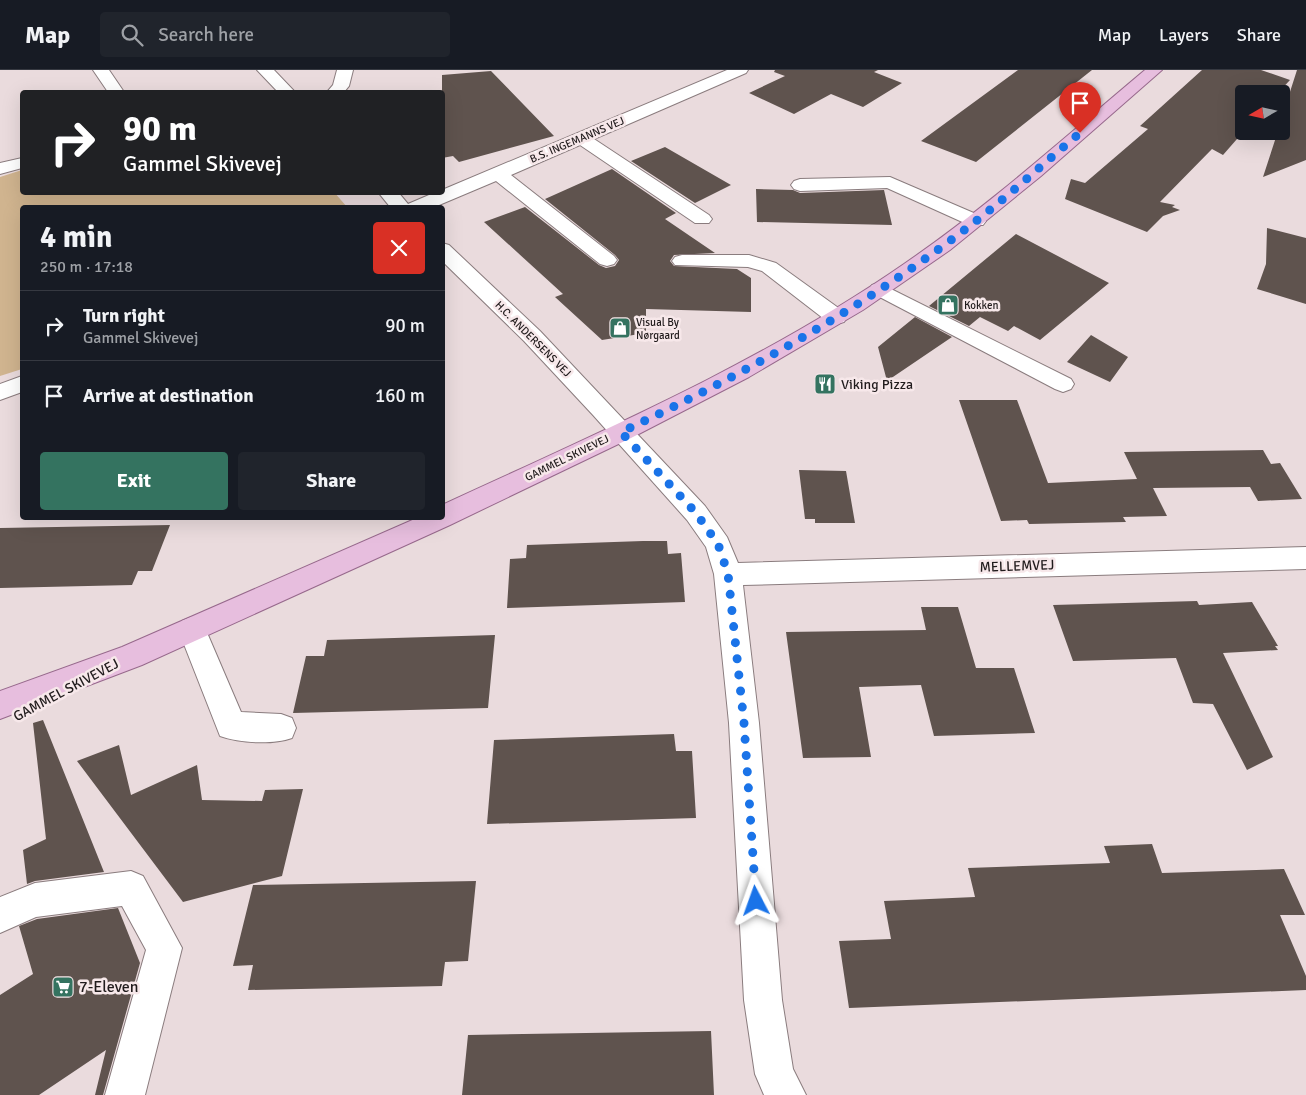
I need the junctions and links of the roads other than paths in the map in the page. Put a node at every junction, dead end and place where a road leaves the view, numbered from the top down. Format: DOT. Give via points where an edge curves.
graph roads {
  1 [pos="101,70"];
  2 [pos="265,70"];
  3 [pos="345,70"];
  4 [pos="740,70"];
  5 [pos="1154,70"];
  6 [pos="115,90"];
  7 [pos="285,90"];
  8 [pos="337,90"];
  9 [pos="581,138"];
  10 [pos="20,164"];
  11 [pos="0,169"];
  12 [pos="498,174"];
  13 [pos="800,185"];
  14 [pos="390,195"];
  15 [pos="399,205"];
  16 [pos="421,205"];
  17 [pos="702,219"];
  18 [pos="976,221"];
  19 [pos="445,252"];
  20 [pos="607,260"];
  21 [pos="682,261"];
  22 [pos="879,289"];
  23 [pos="836,317"];
  24 [pos="1063,384"];
  25 [pos="20,385"];
  26 [pos="0,392"];
  27 [pos="621,432"];
  28 [pos="445,516"];
  29 [pos="435,520"];
  30 [pos="1306,558"];
  31 [pos="728,574"];
  32 [pos="192,629"];
  33 [pos="132,656"];
  34 [pos="0,705"];
  35 [pos="0,725"];
  36 [pos="281,728"];
  37 [pos="0,915"];
  38 [pos="125,1095"];
  39 [pos="786,1095"];
  1 -- 6 [label="street"];
  2 -- 7 [label="street"];
  3 -- 8 [label="street"];
  4 -- 9 [label="street, B.S. INGEMANNS VEJ"];
  5 -- 18 [label="main road, GAMMEL SKIVEVEJ"];
  9 -- 12 [label="street, B.S. INGEMANNS VEJ"];
  9 -- 17 [label="street"];
  10 -- 11 [label="street"];
  12 -- 16 [label="street, B.S. INGEMANNS VEJ"];
  12 -- 20 [label="street"];
  13 -- 18 [label="street" via="890,182"];
  14 -- 15 [label="street"];
  18 -- 22 [label="main road, GAMMEL SKIVEVEJ"];
  19 -- 27 [label="street, H.C. ANDERSENS VEJ" via="532,336"];
  21 -- 23 [label="street" via="749,261 769,267"];
  22 -- 23 [label="main road, GAMMEL SKIVEVEJ"];
  22 -- 24 [label="street"];
  23 -- 27 [label="main road, GAMMEL SKIVEVEJ" via="685,402"];
  25 -- 26 [label="street"];
  27 -- 28 [label="main road, GAMMEL SKIVEVEJ"];
  27 -- 31 [label="street, H.C. ANDERSENS VEJ" via="696,513 718,544"];
  29 -- 32 [label="main road, GAMMEL SKIVEVEJ"];
  30 -- 31 [label="street, MELLEMVEJ"];
  31 -- 39 [label="street, H.C. ANDERSENS VEJ" via="744,723 763,1000 774,1074"];
  32 -- 33 [label="main road, GAMMEL SKIVEVEJ"];
  32 -- 36 [label="street" via="231,726"];
  33 -- 34 [label="main road, GAMMEL SKIVEVEJ"];
  33 -- 35 [label="main road, GAMMEL SKIVEVEJ"];
  37 -- 38 [label="street" via="35,900 131,888 164,948"];
}
